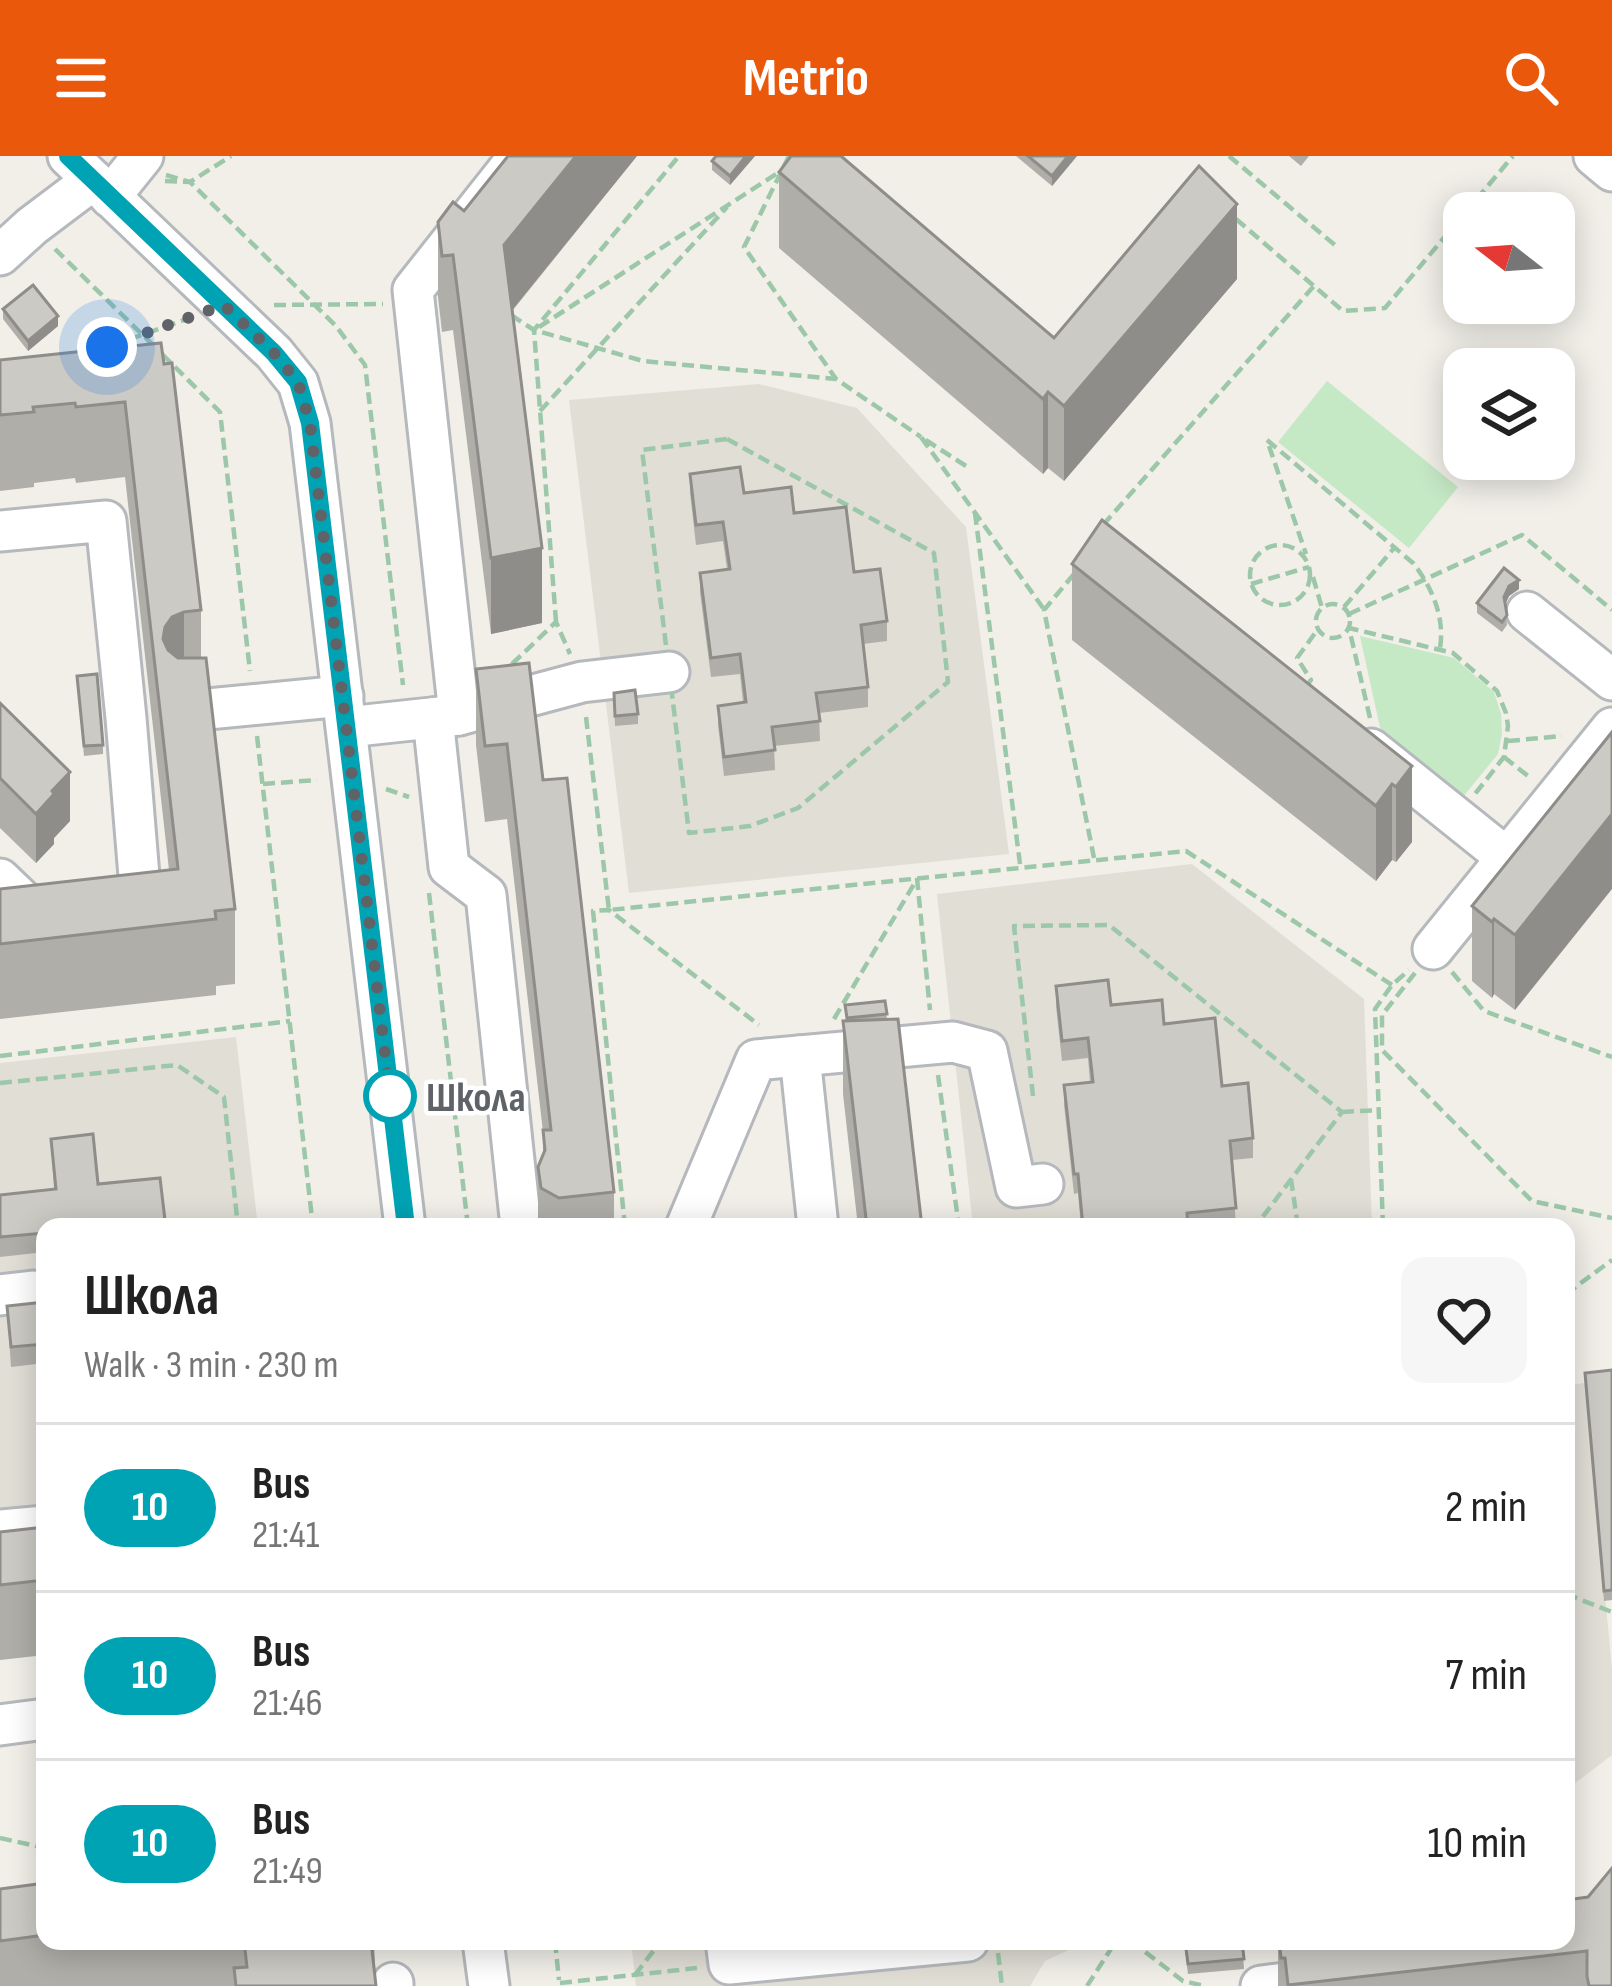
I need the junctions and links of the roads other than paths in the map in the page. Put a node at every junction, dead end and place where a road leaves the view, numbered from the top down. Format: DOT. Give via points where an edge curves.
graph roads {
  1 [pos="143,156"];
  2 [pos="519,156"];
  3 [pos="1594,156"];
  4 [pos="1612,172"];
  5 [pos="90,178"];
  6 [pos="0,255"];
  7 [pos="0,531"];
  8 [pos="1527,612"];
  9 [pos="669,672"];
  10 [pos="1612,680"];
  11 [pos="345,711"];
  12 [pos="156,714"];
  13 [pos="446,717"];
  14 [pos="1611,729"];
  15 [pos="1363,743"];
  16 [pos="137,851"];
  17 [pos="1507,857"];
  18 [pos="0,879"];
  19 [pos="106,884"];
  20 [pos="1433,949"];
  21 [pos="807,1055"];
  22 [pos="1043,1184"];
  23 [pos="405,1218"];
  24 [pos="520,1218"];
  25 [pos="690,1218"];
  26 [pos="817,1218"];
  27 [pos="36,1527"];
  28 [pos="0,1529"];
  29 [pos="36,1720"];
  30 [pos="0,1725"];
  31 [pos="484,1950"];
  32 [pos="788,1950"];
  33 [pos="728,1953"];
  34 [pos="1372,1972"];
  35 [pos="489,1986"];
  36 [pos="1261,1986"];
  1 -- 5 [label="street"];
  2 -- 13 [label="street" via="413,290"];
  3 -- 4 [label="street"];
  5 -- 6 [label="street"];
  5 -- 11 [label="street" via="298,382 310,423"];
  7 -- 12 [label="street" via="106,521"];
  8 -- 10 [label="street"];
  9 -- 13 [label="street" via="582,682"];
  11 -- 12 [label="street"];
  11 -- 13 [label="street"];
  11 -- 23 [label="street"];
  12 -- 16 [label="street"];
  13 -- 24 [label="street" via="448,867 486,895"];
  14 -- 17 [label="street"];
  15 -- 17 [label="street"];
  16 -- 18 [label="street" via="143,925 67,930"];
  16 -- 19 [label="street"];
  17 -- 20 [label="street"];
  21 -- 22 [label="street" via="953,1042 987,1051 1016,1187"];
  21 -- 25 [label="street" via="756,1060"];
  21 -- 26 [label="street"];
  27 -- 28 [label="street"];
  29 -- 30 [label="street"];
  31 -- 35 [label="street"];
  32 -- 33 [label="street"];
  34 -- 36 [label="street"];
}
